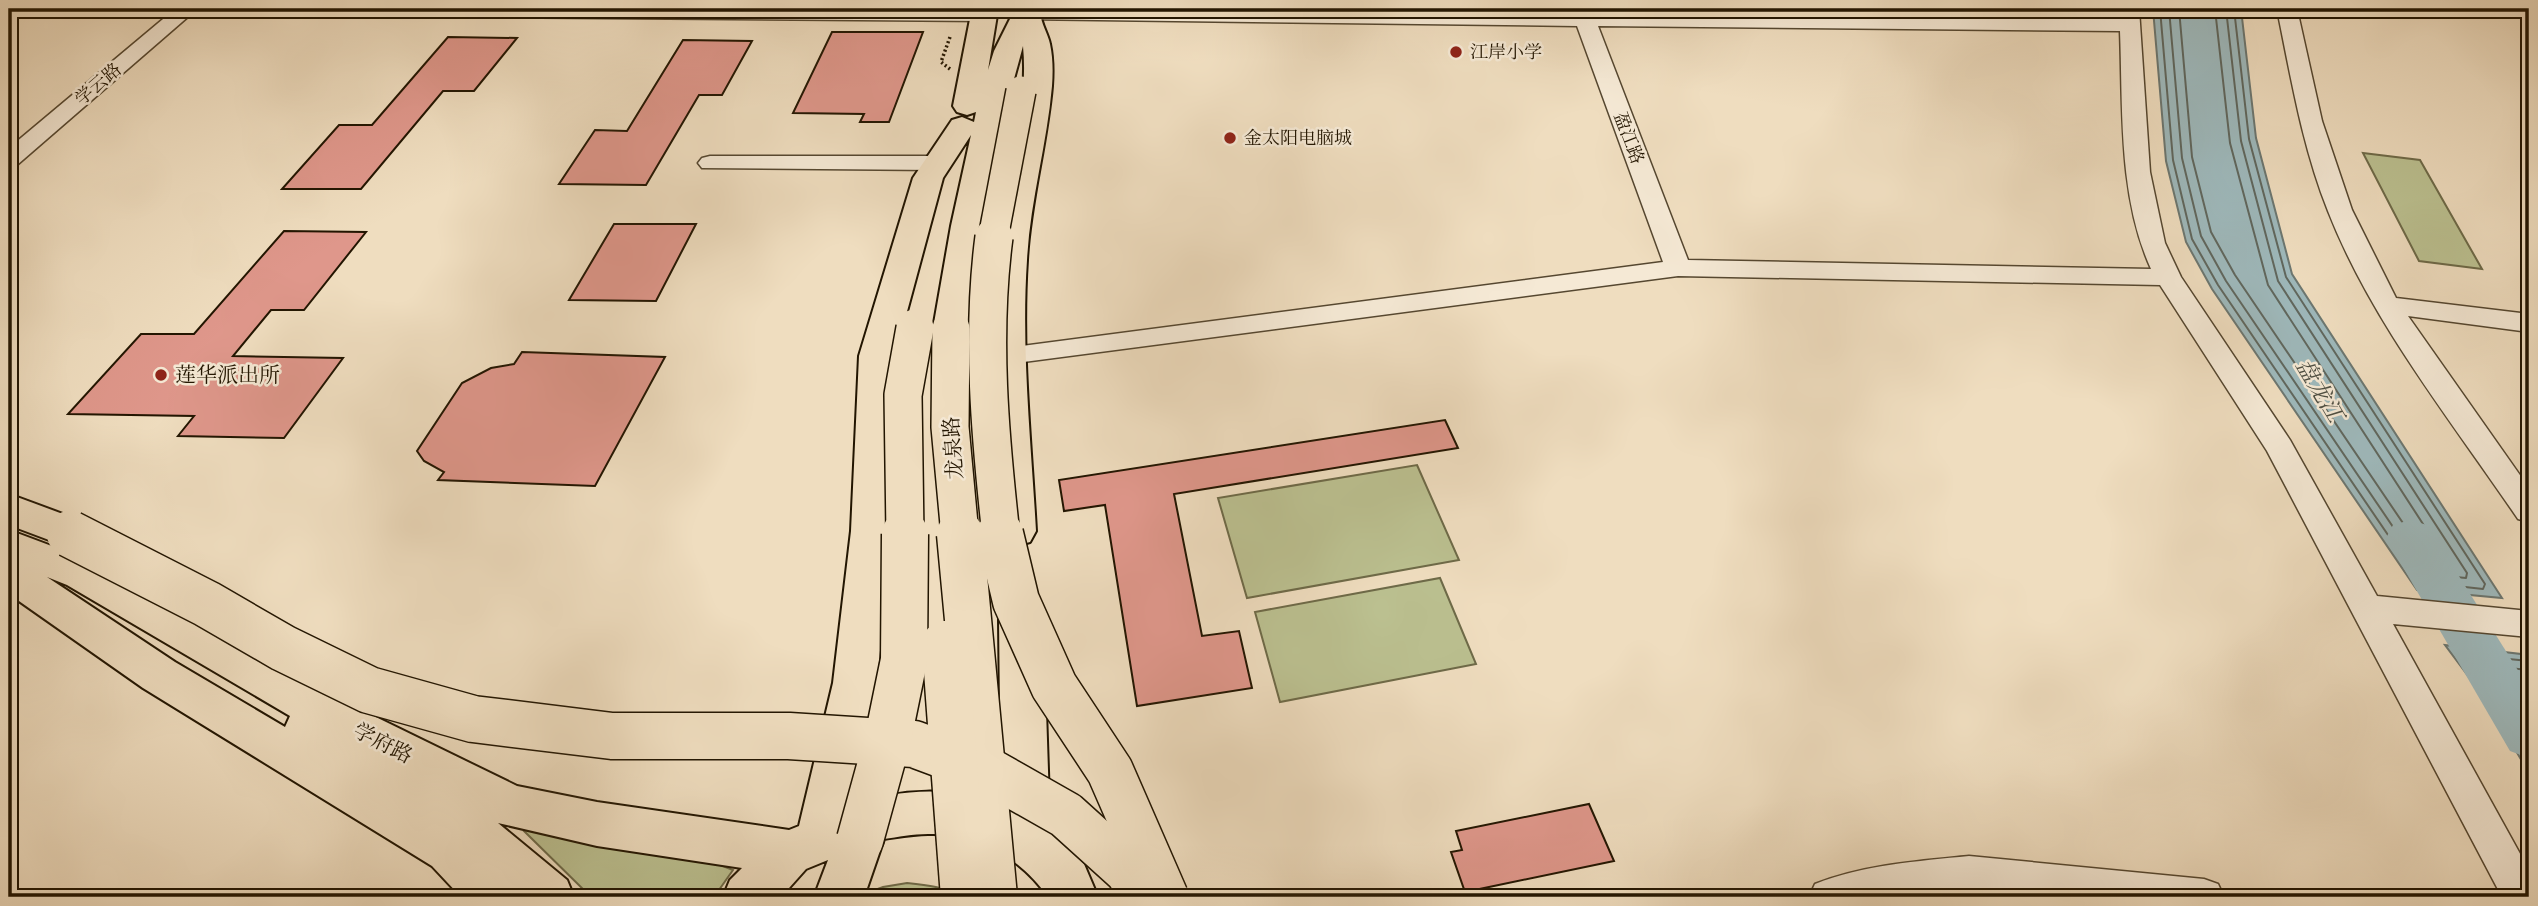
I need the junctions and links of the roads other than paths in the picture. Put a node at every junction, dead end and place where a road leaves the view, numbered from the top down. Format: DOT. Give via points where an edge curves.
graph roads {
  1 [pos="187,9"];
  2 [pos="221,9"];
  3 [pos="2287,9"];
  4 [pos="985,12"];
  5 [pos="1027,12"];
  6 [pos="1583,14"];
  7 [pos="2130,17"];
  8 [pos="962,126"];
  9 [pos="9,160"];
  10 [pos="710,163"];
  11 [pos="936,163"];
  12 [pos="1678,268"];
  13 [pos="2168,277"];
  14 [pos="2386,305"];
  15 [pos="2529,323"];
  16 [pos="932,329"];
  17 [pos="1009,355"];
  18 [pos="9,509"];
  19 [pos="2529,511"];
  20 [pos="9,545"];
  21 [pos="9,565"];
  22 [pos="9,572"];
  23 [pos="2365,608"];
  24 [pos="2529,624"];
  25 [pos="1026,840"];
  26 [pos="804,847"];
  27 [pos="495,897"];
  28 [pos="549,897"];
  29 [pos="748,897"];
  30 [pos="839,897"];
  31 [pos="964,897"];
  32 [pos="995,897"];
  33 [pos="1073,897"];
  34 [pos="1145,897"];
  35 [pos="1165,897"];
  36 [pos="1829,897"];
  37 [pos="2204,897"];
  38 [pos="2523,897"];
  1 -- 9 [label="street, 学云路"];
  2 -- 4 [label="street"];
  3 -- 14 [label="street" via="2311,121 2340,210"];
  4 -- 8 [label="main road"];
  5 -- 6 [label="street"];
  5 -- 16 [label="main road, 龙泉路" via="1007,52 969,210"];
  5 -- 17 [label="main road" via="1038,44 1038,88 1009,275"];
  5 -- 35 [label="main road, bridge" via="1021,91 988,281 988,422 1002,548 1016,601 1054,686 1110,771"];
  6 -- 7 [label="street"];
  6 -- 12 [label="street, 盈江路"];
  7 -- 13 [label="street" via="2138,172 2152,243"];
  8 -- 11 [label="main road"];
  8 -- 16 [label="main road" via="920,295"];
  10 -- 11 [label="street"];
  11 -- 26 [label="main road" via="877,356 871,531 855,683"];
  12 -- 13 [label="street"];
  12 -- 17 [label="street"];
  13 -- 23 [label="street" via="2280,447"];
  14 -- 15 [label="street"];
  14 -- 19 [label="street"];
  16 -- 30 [label="main road, bridge" via="903,395 904,660 888,738"];
  16 -- 31 [label="main road, 龙泉路, bridge" via="928,430"];
  16 -- 32 [label="main road, 龙泉路, bridge" via="950,427"];
  17 -- 25 [label="main road"];
  18 -- 34 [label="main road, bridge" via="65,531 369,690 473,719 612,736 789,736 914,744 992,773 1066,815 1128,871"];
  20 -- 26 [label="main road, 学府路" via="82,574 325,714 510,806 597,824"];
  21 -- 28 [label="main road, 学府路" via="64,587 307,729 491,845"];
  22 -- 27 [label="main road" via="159,675 449,850"];
  23 -- 24 [label="street"];
  23 -- 38 [label="street"];
  25 -- 26 [label="main road" via="980,819 929,812 874,819"];
  25 -- 33 [label="main road" via="1066,880"];
  26 -- 29 [label="main road"];
  36 -- 37 [label="street" via="1908,880 1969,874"];
}
